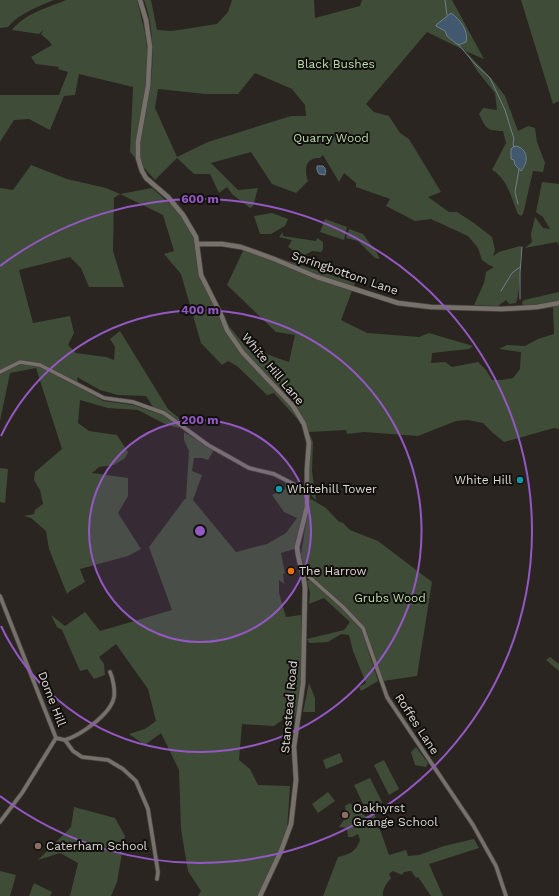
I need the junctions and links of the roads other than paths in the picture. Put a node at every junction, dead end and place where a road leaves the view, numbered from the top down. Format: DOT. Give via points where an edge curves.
graph roads {
  1 [pos="140,0"];
  2 [pos="198,244"];
  3 [pos="559,303"];
  4 [pos="0,372"];
  5 [pos="307,491"];
  6 [pos="302,573"];
  7 [pos="0,596"];
  8 [pos="110,672"];
  9 [pos="56,738"];
  10 [pos="66,740"];
  11 [pos="0,822"];
  12 [pos="157,879"];
  13 [pos="260,896"];
  14 [pos="506,896"];
  1 -- 2 [label="street, White Hill Lane" via="150,47 148,86 138,142 138,158 146,178 168,197 183,215"];
  2 -- 3 [label="street, Springbottom Lane" via="241,247 317,277 398,303 431,307 502,309"];
  2 -- 5 [label="street, White Hill Lane" via="201,275 227,330 243,353 293,406 304,424 309,443"];
  4 -- 5 [label="street" via="20,362 40,365 104,398 133,402 164,413 208,445 249,468 274,474"];
  5 -- 6 [label="street, Stanstead Road" via="308,507 297,547"];
  6 -- 13 [label="street, Stanstead Road" via="305,588 303,683 294,747 296,776 293,804 289,830"];
  6 -- 14 [label="street, Roffes Lane" via="343,607 363,628 387,697 473,825 496,866"];
  7 -- 9 [label="street, Dome Hill"];
  8 -- 10 [label="street" via="114,697 108,708 90,727"];
  9 -- 10 [label="street"];
  9 -- 11 [label="street, Dome Hill" via="22,793"];
  10 -- 12 [label="street" via="73,751 82,756 108,760 136,781 148,809"];
}
